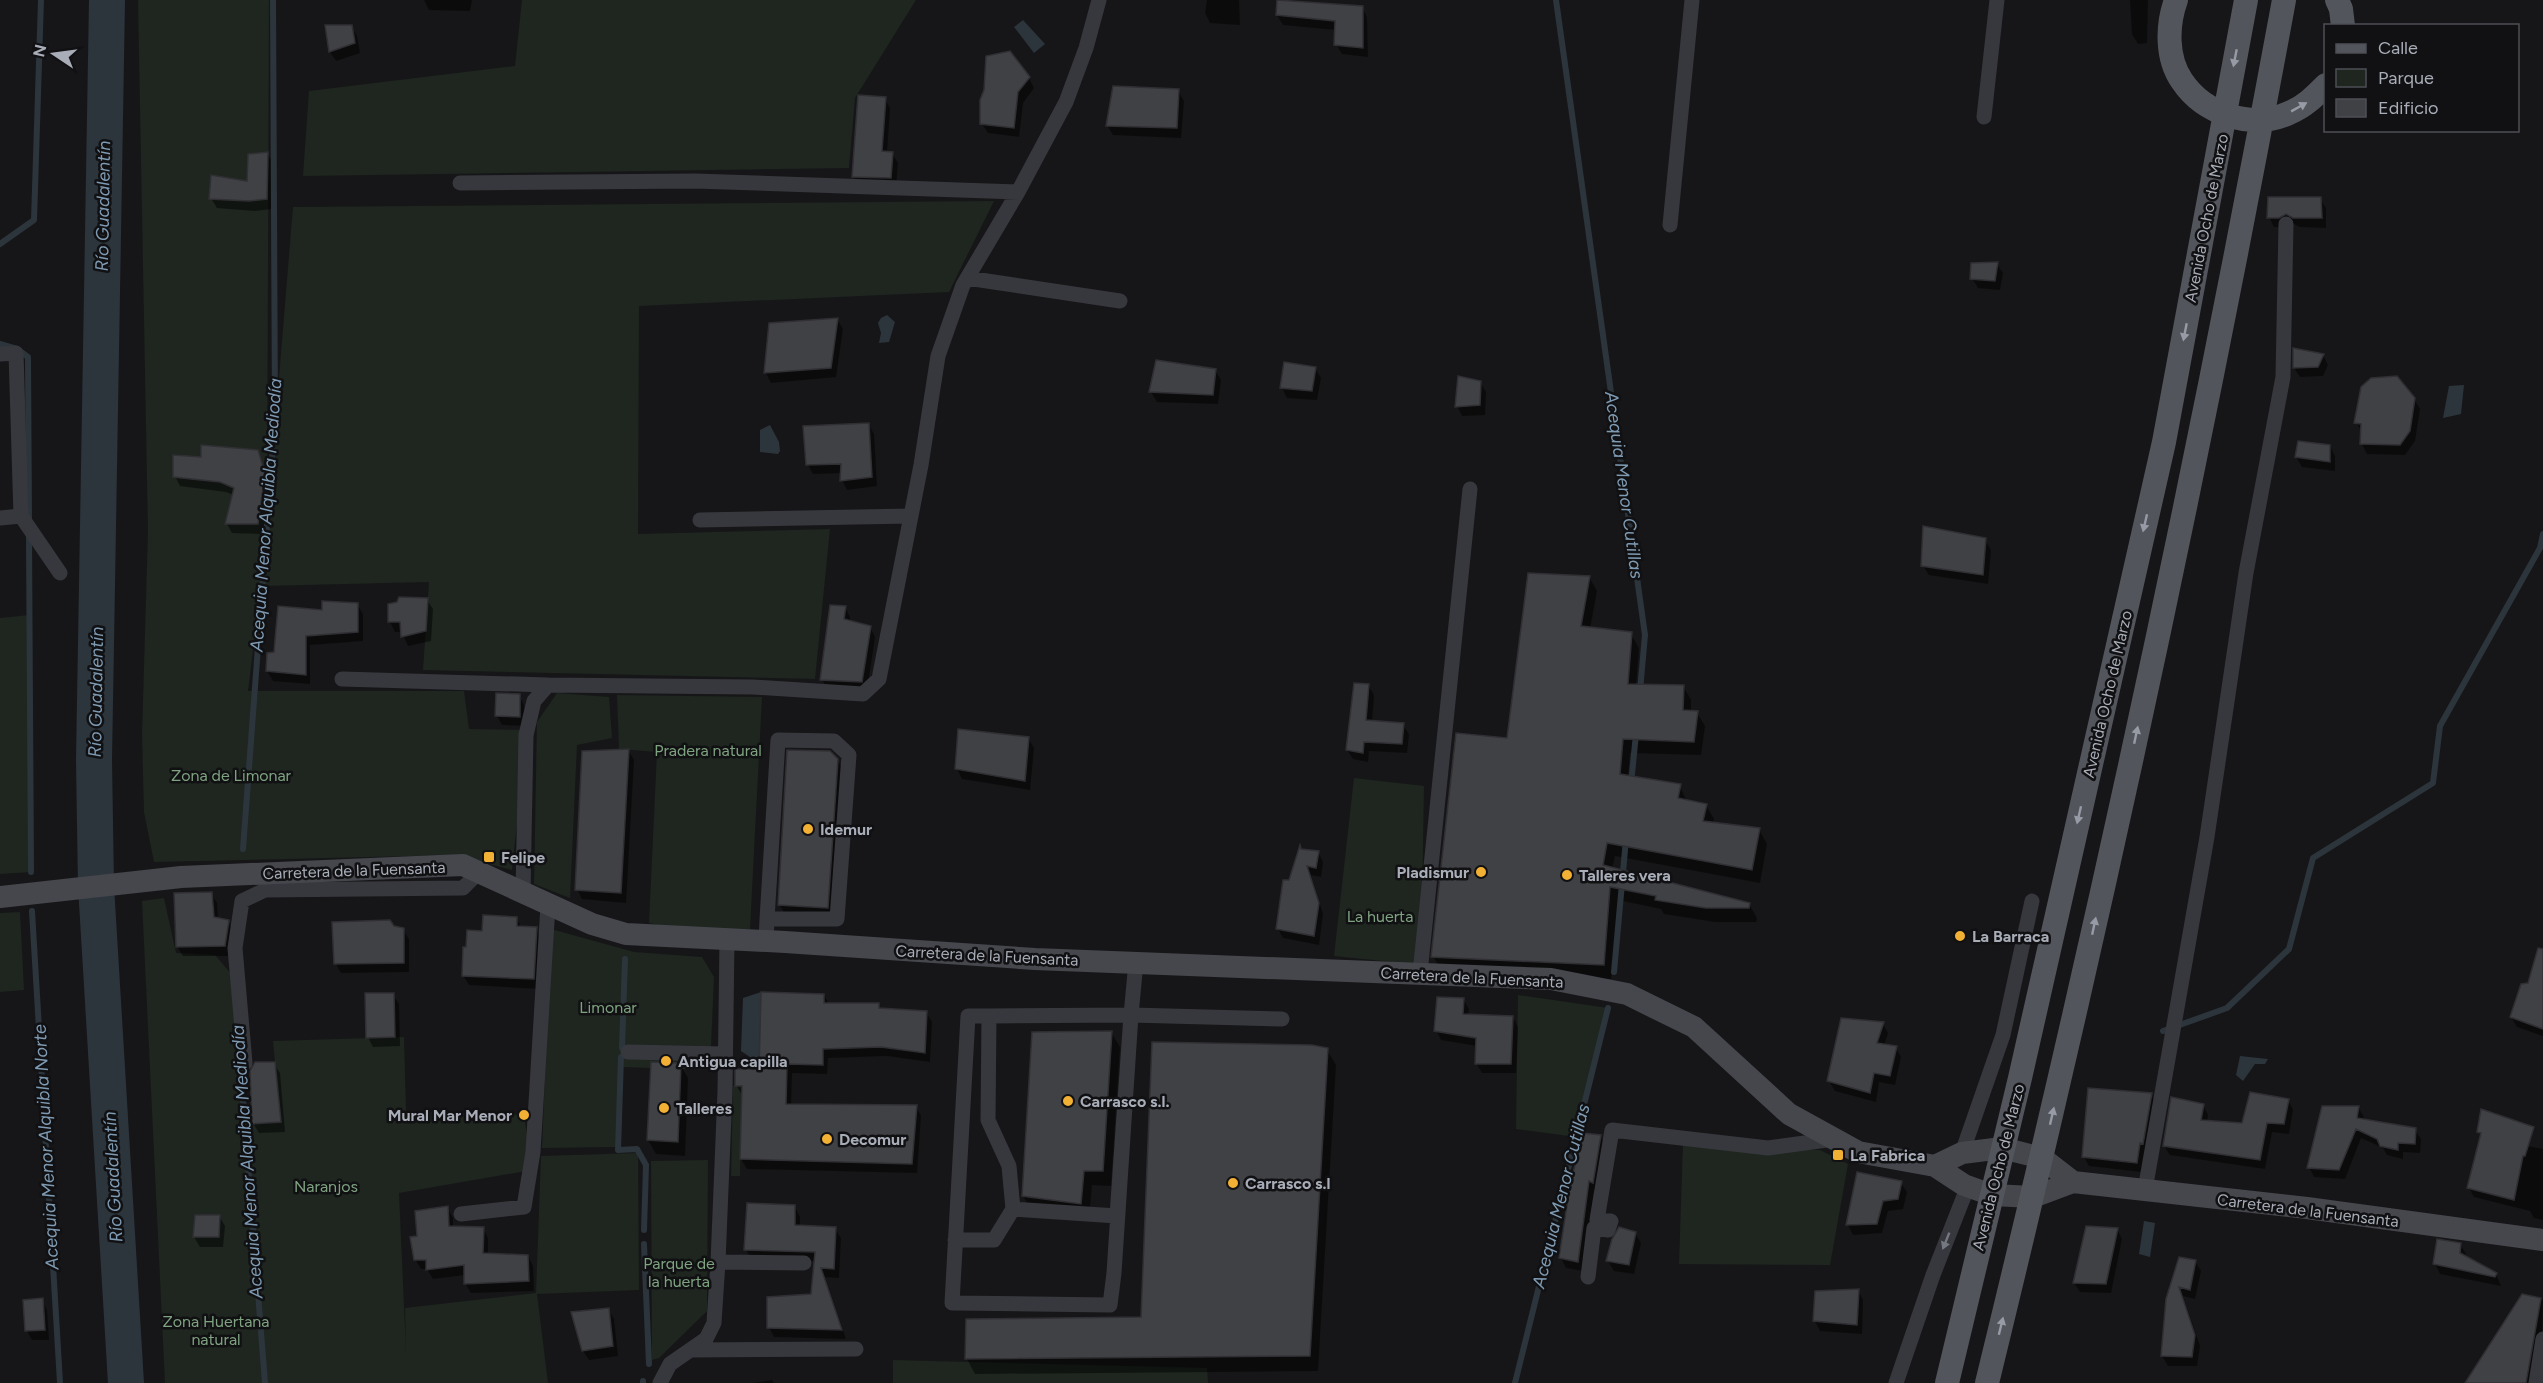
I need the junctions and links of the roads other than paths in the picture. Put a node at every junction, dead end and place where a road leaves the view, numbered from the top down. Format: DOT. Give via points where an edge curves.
graph roads {
  1 [pos="1099,0"];
  2 [pos="1692,0"];
  3 [pos="1997,0"];
  4 [pos="2176,0"];
  5 [pos="2246,0"];
  6 [pos="2284,0"];
  7 [pos="2337,0"];
  8 [pos="2343,24"];
  9 [pos="2324,86"];
  10 [pos="2226,115"];
  11 [pos="1984,117"];
  12 [pos="2262,120"];
  13 [pos="460,183"];
  14 [pos="1018,192"];
  15 [pos="2286,224"];
  16 [pos="1670,225"];
  17 [pos="967,278"];
  18 [pos="1120,300"];
  19 [pos="0,354"];
  20 [pos="1470,489"];
  21 [pos="21,516"];
  22 [pos="911,516"];
  23 [pos="0,518"];
  24 [pos="700,520"];
  25 [pos="60,573"];
  26 [pos="342,679"];
  27 [pos="548,684"];
  28 [pos="479,872"];
  29 [pos="523,893"];
  30 [pos="0,897"];
  31 [pos="2032,901"];
  32 [pos="548,905"];
  33 [pos="767,930"];
  34 [pos="727,940"];
  35 [pos="1136,962"];
  36 [pos="1420,973"];
  37 [pos="1131,1014"];
  38 [pos="989,1016"];
  39 [pos="1282,1019"];
  40 [pos="628,1052"];
  41 [pos="725,1054"];
  42 [pos="245,1063"];
  43 [pos="1834,1139"];
  44 [pos="2002,1148"];
  45 [pos="1962,1153"];
  46 [pos="2042,1158"];
  47 [pos="1935,1166"];
  48 [pos="2073,1182"];
  49 [pos="1968,1186"];
  50 [pos="2145,1190"];
  51 [pos="1992,1195"];
  52 [pos="2033,1197"];
  53 [pos="1013,1209"];
  54 [pos="461,1214"];
  55 [pos="955,1240"];
  56 [pos="2543,1240"];
  57 [pos="718,1262"];
  58 [pos="804,1263"];
  59 [pos="1588,1277"];
  60 [pos="2543,1339"];
  61 [pos="856,1349"];
  62 [pos="690,1350"];
  63 [pos="2539,1374"];
  64 [pos="660,1383"];
  65 [pos="1896,1383"];
  66 [pos="1947,1383"];
  67 [pos="1987,1383"];
  1 -- 14 [label="street" via="1066,102"];
  2 -- 16 [label="street"];
  3 -- 11 [label="street"];
  4 -- 10 [label="main road" via="2170,17 2170,48 2181,80 2200,100"];
  5 -- 10 [label="main road, Avenida Ocho de Marzo, one-way"];
  6 -- 12 [label="main road"];
  7 -- 8 [label="main road"];
  12 -- 9 [label="main road, one-way" via="2287,114 2310,102"];
  10 -- 12 [label="main road"];
  10 -- 44 [label="main road, Avenida Ocho de Marzo, one-way" via="2164,442"];
  46 -- 12 [label="main road, one-way" via="2198,454"];
  13 -- 14 [label="street" via="695,181"];
  14 -- 17 [label="street"];
  15 -- 50 [label="street" via="2283,377 2246,573 2207,837"];
  17 -- 18 [label="street"];
  17 -- 22 [label="street" via="938,356"];
  19 -- 21 [label="street" via="16,352"];
  20 -- 36 [label="street"];
  21 -- 23 [label="street"];
  21 -- 25 [label="street"];
  22 -- 24 [label="street"];
  22 -- 27 [label="street" via="879,679 863,694 753,687"];
  26 -- 27 [label="street"];
  27 -- 29 [label="street" via="534,701 526,735"];
  28 -- 29 [label="main road, Carretera de la Fuensanta"];
  28 -- 30 [label="main road, Carretera de la Fuensanta" via="463,866 431,866 181,877"];
  28 -- 42 [label="street" via="464,888 265,890 242,901 235,948"];
  29 -- 32 [label="main road, Carretera de la Fuensanta"];
  31 -- 45 [label="street" via="2003,1035"];
  32 -- 34 [label="main road, Carretera de la Fuensanta" via="626,934"];
  32 -- 54 [label="street" via="533,1152 524,1207"];
  33 -- 33 [label="street" via="778,740 834,741 849,755 837,919"];
  33 -- 34 [label="main road, Carretera de la Fuensanta"];
  33 -- 35 [label="main road, Carretera de la Fuensanta" via="1035,959"];
  34 -- 41 [label="street"];
  35 -- 36 [label="main road, Carretera de la Fuensanta"];
  35 -- 37 [label="street"];
  36 -- 43 [label="main road, Carretera de la Fuensanta" via="1551,979 1627,994 1694,1027 1789,1114"];
  37 -- 38 [label="street"];
  37 -- 39 [label="street"];
  37 -- 53 [label="street" via="1117,1216"];
  37 -- 55 [label="street" via="1110,1305 951,1302"];
  38 -- 53 [label="street" via="988,1120 1009,1166"];
  38 -- 55 [label="street" via="968,1016"];
  40 -- 41 [label="street"];
  41 -- 57 [label="street"];
  43 -- 47 [label="main road, Carretera de la Fuensanta" via="1858,1152"];
  43 -- 59 [label="street" via="1768,1148 1612,1130 1597,1220 1611,1221 1608,1230 1594,1228"];
  44 -- 45 [label="main road"];
  44 -- 46 [label="main road"];
  44 -- 51 [label="main road, Avenida Ocho de Marzo"];
  45 -- 47 [label="main road"];
  46 -- 48 [label="main road"];
  46 -- 52 [label="main road"];
  47 -- 49 [label="main road"];
  48 -- 50 [label="main road, Carretera de la Fuensanta"];
  48 -- 52 [label="main road"];
  49 -- 51 [label="main road"];
  49 -- 65 [label="street, one-way"];
  50 -- 56 [label="main road, Carretera de la Fuensanta"];
  51 -- 52 [label="main road"];
  51 -- 66 [label="main road, Avenida Ocho de Marzo"];
  67 -- 52 [label="main road, one-way"];
  53 -- 55 [label="street" via="994,1240"];
  57 -- 58 [label="street"];
  57 -- 62 [label="street" via="714,1323 706,1339"];
  60 -- 63 [label="street"];
  61 -- 62 [label="street"];
  62 -- 64 [label="street" via="670,1364"];
}
